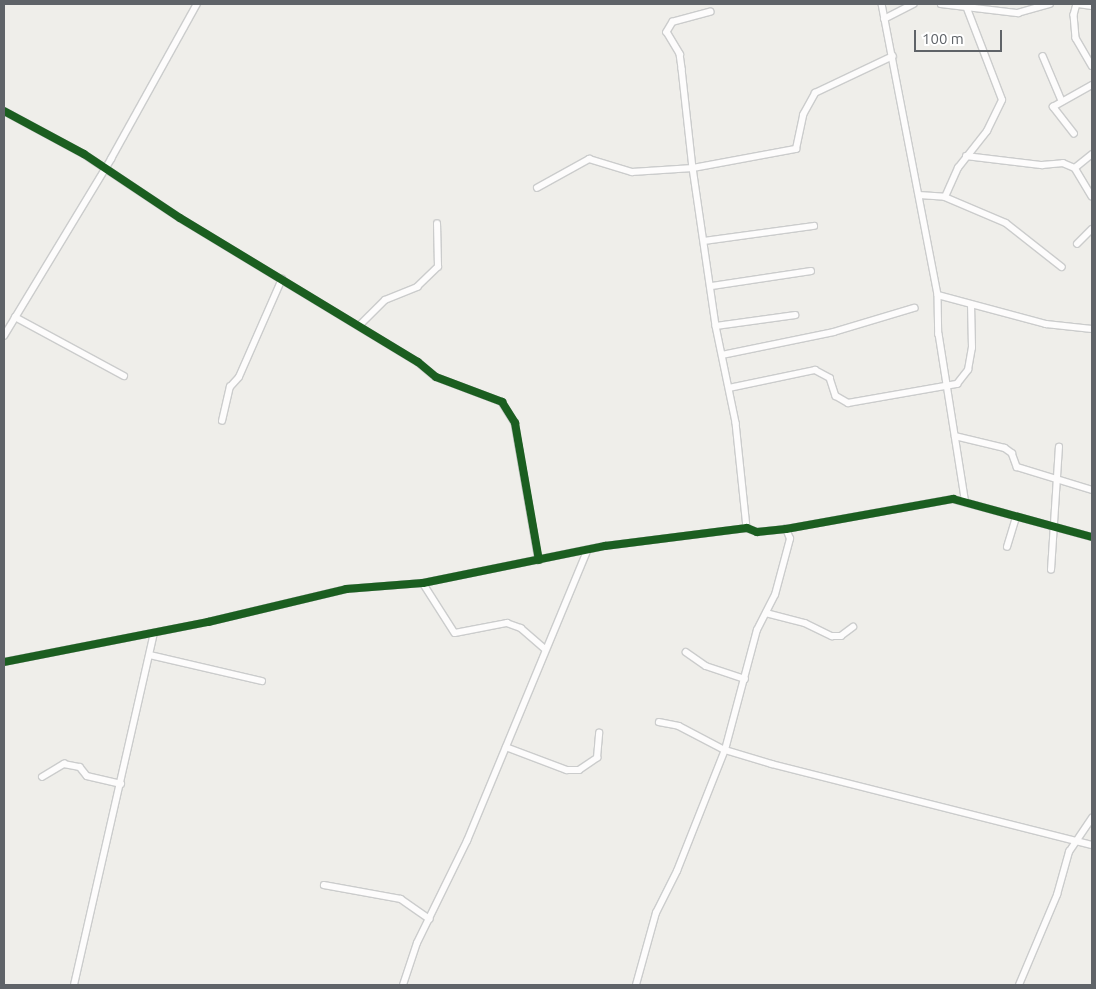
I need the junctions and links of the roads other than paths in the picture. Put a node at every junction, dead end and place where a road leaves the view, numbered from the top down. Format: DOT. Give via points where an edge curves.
graph roads {
  1 [pos="197,4"];
  2 [pos="882,4"];
  3 [pos="911,4"];
  4 [pos="941,4"];
  5 [pos="991,4"];
  6 [pos="1050,4"];
  7 [pos="1077,4"];
  8 [pos="1092,6"];
  9 [pos="967,9"];
  10 [pos="987,11"];
  11 [pos="711,12"];
  12 [pos="884,19"];
  13 [pos="893,56"];
  14 [pos="1043,56"];
  15 [pos="1092,66"];
  16 [pos="1092,84"];
  17 [pos="1062,101"];
  18 [pos="4,111"];
  19 [pos="1074,134"];
  20 [pos="1092,154"];
  21 [pos="966,156"];
  22 [pos="693,168"];
  23 [pos="1075,168"];
  24 [pos="103,170"];
  25 [pos="537,188"];
  26 [pos="919,195"];
  27 [pos="1092,196"];
  28 [pos="945,197"];
  29 [pos="437,224"];
  30 [pos="814,226"];
  31 [pos="1092,229"];
  32 [pos="704,241"];
  33 [pos="1077,244"];
  34 [pos="1062,267"];
  35 [pos="811,271"];
  36 [pos="282,279"];
  37 [pos="712,286"];
  38 [pos="938,295"];
  39 [pos="971,305"];
  40 [pos="914,308"];
  41 [pos="795,315"];
  42 [pos="15,317"];
  43 [pos="360,326"];
  44 [pos="716,326"];
  45 [pos="1092,329"];
  46 [pos="4,336"];
  47 [pos="722,355"];
  48 [pos="124,376"];
  49 [pos="947,385"];
  50 [pos="729,388"];
  51 [pos="222,421"];
  52 [pos="955,436"];
  53 [pos="1059,447"];
  54 [pos="1057,479"];
  55 [pos="1092,490"];
  56 [pos="965,499"];
  57 [pos="1016,517"];
  58 [pos="747,528"];
  59 [pos="1056,528"];
  60 [pos="786,529"];
  61 [pos="1092,537"];
  62 [pos="1007,548"];
  63 [pos="587,551"];
  64 [pos="538,560"];
  65 [pos="1050,570"];
  66 [pos="422,583"];
  67 [pos="766,613"];
  68 [pos="853,627"];
  69 [pos="154,634"];
  70 [pos="545,649"];
  71 [pos="686,652"];
  72 [pos="150,655"];
  73 [pos="4,662"];
  74 [pos="745,679"];
  75 [pos="262,681"];
  76 [pos="659,722"];
  77 [pos="599,733"];
  78 [pos="506,747"];
  79 [pos="725,750"];
  80 [pos="42,777"];
  81 [pos="121,784"];
  82 [pos="1092,818"];
  83 [pos="1076,842"];
  84 [pos="1092,845"];
  85 [pos="324,884"];
  86 [pos="430,920"];
  87 [pos="74,985"];
  88 [pos="403,985"];
  89 [pos="636,985"];
  90 [pos="1019,985"];
  1 -- 24 [label="street"];
  2 -- 12 [label="street"];
  3 -- 12 [label="street"];
  4 -- 9 [label="street"];
  5 -- 10 [label="street"];
  6 -- 10 [label="street" via="1022,12"];
  7 -- 8 [label="street"];
  7 -- 15 [label="street" via="1074,14 1076,38"];
  9 -- 10 [label="street"];
  9 -- 21 [label="street" via="1002,100 987,131"];
  11 -- 22 [label="street" via="673,22 667,32 680,54"];
  12 -- 13 [label="street"];
  13 -- 22 [label="street" via="815,93 803,115 796,149"];
  13 -- 26 [label="street"];
  14 -- 17 [label="street"];
  16 -- 17 [label="street"];
  17 -- 19 [label="street" via="1053,109"];
  18 -- 24 [label="street" via="78,150"];
  20 -- 23 [label="street"];
  21 -- 23 [label="street" via="1042,165 1063,163"];
  21 -- 28 [label="street"];
  22 -- 25 [label="street" via="632,172 589,159"];
  22 -- 32 [label="street"];
  23 -- 27 [label="street"];
  24 -- 36 [label="street"];
  24 -- 42 [label="street"];
  26 -- 28 [label="street"];
  26 -- 38 [label="street"];
  28 -- 34 [label="street" via="1006,223"];
  29 -- 43 [label="street" via="438,267 417,287 385,300"];
  30 -- 32 [label="street"];
  31 -- 33 [label="street"];
  32 -- 37 [label="street"];
  35 -- 37 [label="street"];
  36 -- 43 [label="street"];
  36 -- 51 [label="street" via="239,377 230,387"];
  37 -- 44 [label="street"];
  38 -- 39 [label="street"];
  38 -- 49 [label="street" via="939,334"];
  39 -- 45 [label="street" via="1046,324"];
  39 -- 49 [label="street" via="972,348 968,370 957,384"];
  40 -- 47 [label="street" via="834,332"];
  41 -- 44 [label="street"];
  42 -- 46 [label="street"];
  42 -- 48 [label="street"];
  43 -- 64 [label="street" via="436,377 498,399 509,410 515,423"];
  44 -- 47 [label="street"];
  47 -- 50 [label="street"];
  49 -- 50 [label="street" via="848,403 836,396 830,378 815,370"];
  49 -- 52 [label="street"];
  50 -- 58 [label="street"];
  52 -- 54 [label="street" via="1006,448 1012,453 1017,467"];
  52 -- 56 [label="street"];
  53 -- 54 [label="street"];
  54 -- 55 [label="street"];
  54 -- 59 [label="street"];
  56 -- 57 [label="street"];
  56 -- 60 [label="street" via="909,505"];
  57 -- 59 [label="street"];
  57 -- 62 [label="street"];
  58 -- 60 [label="street" via="757,532"];
  58 -- 63 [label="street"];
  59 -- 61 [label="street"];
  59 -- 65 [label="street"];
  60 -- 67 [label="street" via="790,539 775,595"];
  63 -- 64 [label="street"];
  63 -- 70 [label="street"];
  64 -- 66 [label="street"];
  66 -- 69 [label="street" via="346,588"];
  66 -- 70 [label="street" via="455,634 507,623 520,628"];
  67 -- 68 [label="street" via="805,623 832,636 841,636"];
  67 -- 74 [label="street" via="757,630"];
  69 -- 72 [label="street"];
  69 -- 73 [label="street"];
  70 -- 78 [label="street"];
  71 -- 74 [label="street" via="706,666"];
  72 -- 75 [label="street"];
  72 -- 81 [label="street"];
  74 -- 79 [label="street"];
  76 -- 79 [label="street" via="680,726"];
  77 -- 78 [label="street" via="597,758 579,770 567,770"];
  78 -- 86 [label="street"];
  79 -- 83 [label="street"];
  79 -- 89 [label="street" via="677,871 656,913"];
  80 -- 81 [label="street" via="64,764 80,767 87,776"];
  81 -- 87 [label="street"];
  82 -- 83 [label="street"];
  83 -- 84 [label="street"];
  83 -- 90 [label="street"];
  85 -- 86 [label="street" via="402,899"];
  86 -- 88 [label="street" via="417,943"];
}
